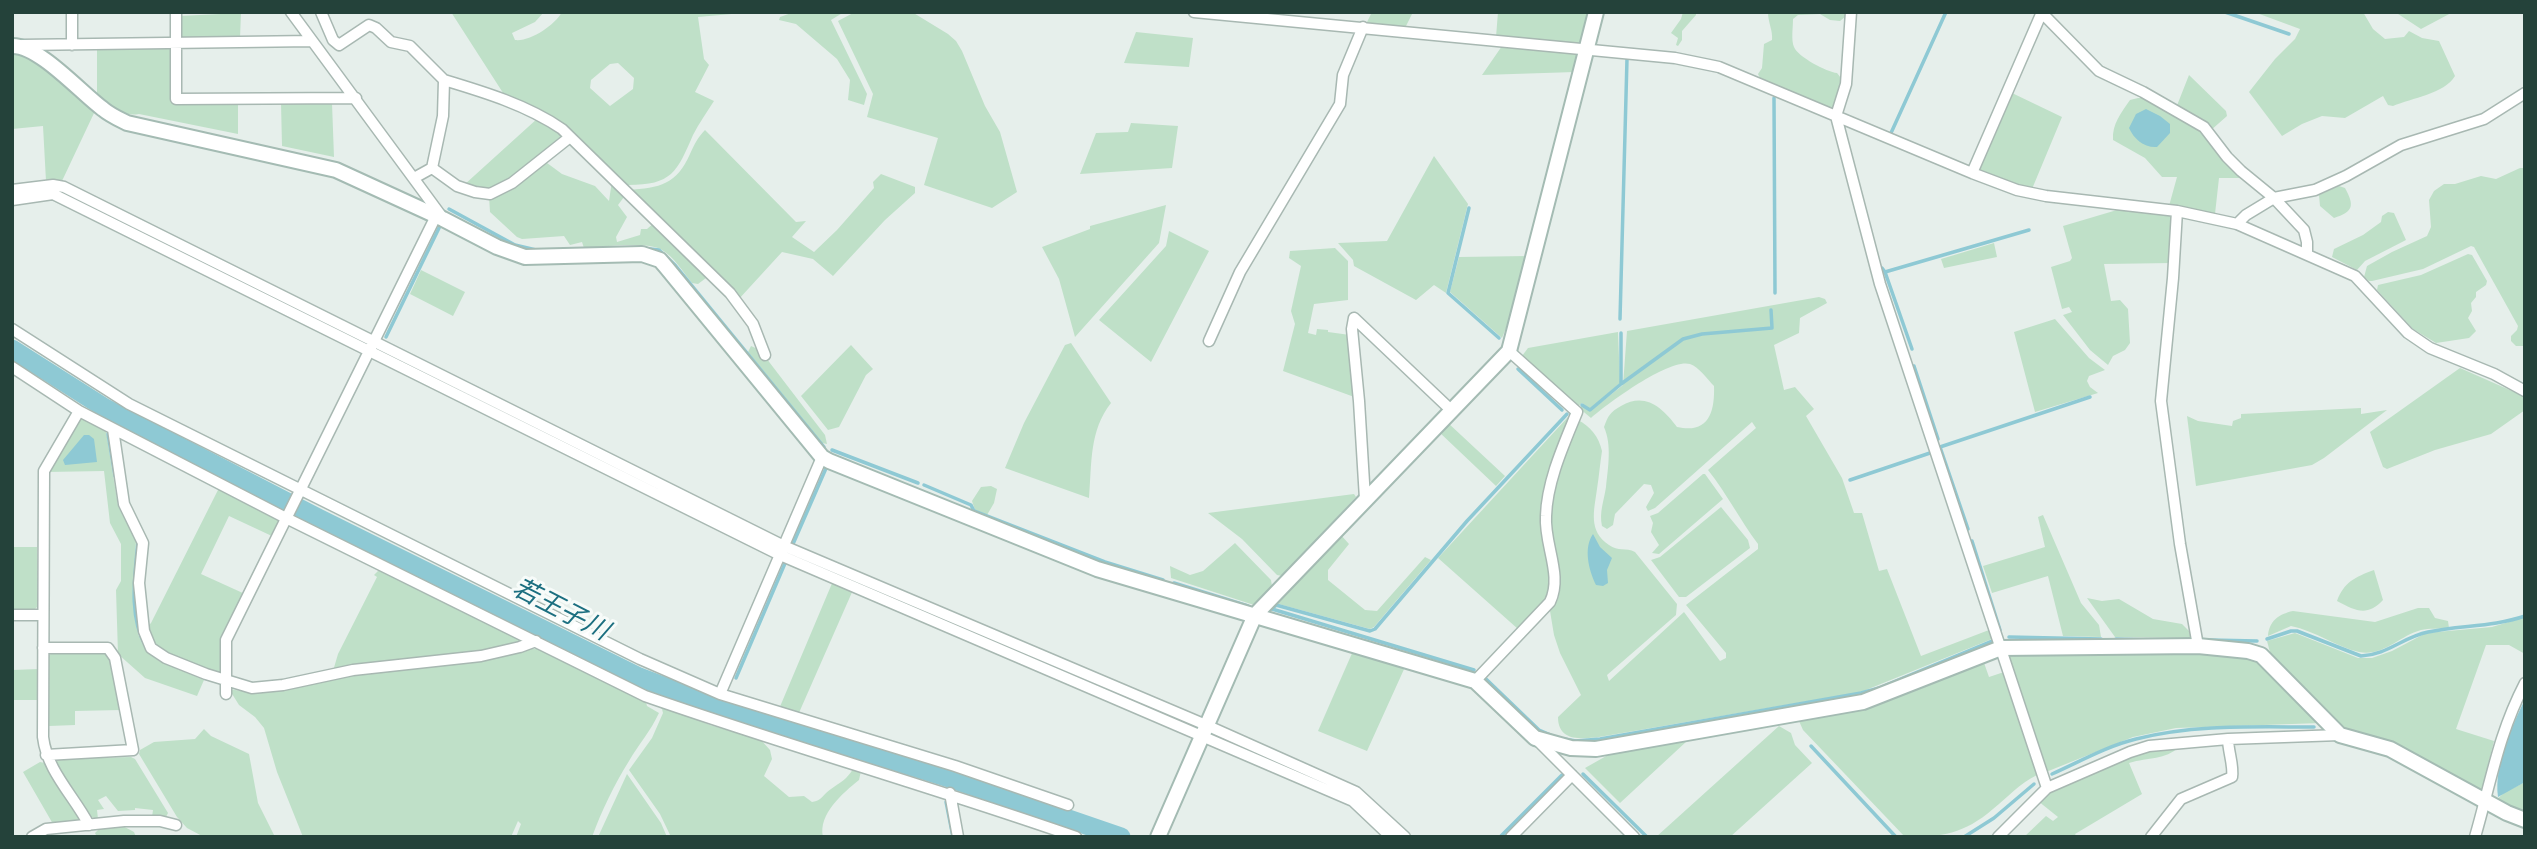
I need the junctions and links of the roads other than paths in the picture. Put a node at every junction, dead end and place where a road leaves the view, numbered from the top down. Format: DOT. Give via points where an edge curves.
graph roads {
  1 [pos="72,12"];
  2 [pos="176,12"];
  3 [pos="291,12"];
  4 [pos="321,12"];
  5 [pos="1194,12"];
  6 [pos="1596,12"];
  7 [pos="1851,12"];
  8 [pos="2042,12"];
  9 [pos="1363,27"];
  10 [pos="312,41"];
  11 [pos="176,43"];
  12 [pos="72,45"];
  13 [pos="15,46"];
  14 [pos="1586,50"];
  15 [pos="444,80"];
  16 [pos="2525,93"];
  17 [pos="355,98"];
  18 [pos="1836,116"];
  19 [pos="570,137"];
  20 [pos="432,168"];
  21 [pos="1972,173"];
  22 [pos="414,178"];
  23 [pos="12,190"];
  24 [pos="2274,198"];
  25 [pos="12,200"];
  26 [pos="2177,211"];
  27 [pos="440,217"];
  28 [pos="2237,225"];
  29 [pos="2306,253"];
  30 [pos="12,328"];
  31 [pos="374,340"];
  32 [pos="1209,341"];
  33 [pos="1509,351"];
  34 [pos="369,352"];
  35 [pos="765,355"];
  36 [pos="12,367"];
  37 [pos="2525,391"];
  38 [pos="1451,410"];
  39 [pos="79,411"];
  40 [pos="113,429"];
  41 [pos="822,457"];
  42 [pos="300,490"];
  43 [pos="1365,499"];
  44 [pos="286,518"];
  45 [pos="782,550"];
  46 [pos="12,615"];
  47 [pos="43,615"];
  48 [pos="1255,615"];
  49 [pos="536,641"];
  50 [pos="2198,646"];
  51 [pos="43,648"];
  52 [pos="2001,648"];
  53 [pos="226,680"];
  54 [pos="1475,681"];
  55 [pos="2525,683"];
  56 [pos="226,694"];
  57 [pos="720,694"];
  58 [pos="1204,730"];
  59 [pos="2340,735"];
  60 [pos="1535,738"];
  61 [pos="2228,739"];
  62 [pos="46,755"];
  63 [pos="1572,775"];
  64 [pos="2047,788"];
  65 [pos="950,793"];
  66 [pos="2485,802"];
  67 [pos="1068,805"];
  68 [pos="2525,820"];
  69 [pos="89,825"];
  70 [pos="176,825"];
  71 [pos="1159,836"];
  72 [pos="32,837"];
  73 [pos="958,837"];
  74 [pos="1076,837"];
  75 [pos="1391,837"];
  76 [pos="1405,837"];
  77 [pos="1511,837"];
  78 [pos="1634,837"];
  79 [pos="1998,837"];
  80 [pos="2151,837"];
  81 [pos="2475,837"];
  1 -- 12 [label="street"];
  2 -- 11 [label="street"];
  3 -- 10 [label="street"];
  4 -- 15 [label="street" via="339,45 369,25 391,42 410,46"];
  5 -- 9 [label="street"];
  6 -- 14 [label="street"];
  7 -- 18 [label="street" via="1846,85"];
  8 -- 21 [label="street"];
  8 -- 24 [label="street" via="2099,71 2204,127 2241,172"];
  9 -- 14 [label="street"];
  9 -- 32 [label="street" via="1343,75 1340,104 1240,272"];
  10 -- 11 [label="street"];
  10 -- 17 [label="street"];
  11 -- 12 [label="street"];
  11 -- 17 [label="street" via="177,99"];
  12 -- 13 [label="street"];
  13 -- 27 [label="street" via="41,58 104,111 127,123 337,170"];
  14 -- 18 [label="street" via="1719,67"];
  14 -- 33 [label="street"];
  15 -- 19 [label="street" via="537,115"];
  15 -- 20 [label="street" via="443,116"];
  16 -- 24 [label="street" via="2484,119 2401,145 2315,190"];
  17 -- 22 [label="street"];
  18 -- 21 [label="street"];
  18 -- 52 [label="street" via="1880,284"];
  19 -- 20 [label="street" via="512,183 490,194 457,186"];
  19 -- 35 [label="street" via="730,293 753,324"];
  20 -- 22 [label="street"];
  21 -- 26 [label="street" via="2046,196"];
  22 -- 27 [label="street"];
  23 -- 31 [label="street" via="53,184 64,187"];
  24 -- 28 [label="street"];
  24 -- 29 [label="street" via="2304,230"];
  25 -- 34 [label="street" via="53,194"];
  26 -- 28 [label="street"];
  26 -- 50 [label="street" via="2161,405"];
  27 -- 31 [label="street"];
  27 -- 41 [label="street" via="525,257 642,254 660,260"];
  28 -- 29 [label="street"];
  29 -- 37 [label="street" via="2356,276 2408,333 2430,348"];
  30 -- 42 [label="street" via="130,404"];
  31 -- 34 [label="street"];
  31 -- 45 [label="street"];
  33 -- 38 [label="street"];
  33 -- 54 [label="street" via="1577,412 1562,448 1546,515 1555,592"];
  34 -- 42 [label="street"];
  34 -- 45 [label="street"];
  36 -- 39 [label="street"];
  38 -- 43 [label="street"];
  38 -- 43 [label="street" via="1353,318"];
  39 -- 40 [label="street"];
  39 -- 47 [label="street" via="44,471"];
  40 -- 44 [label="street"];
  40 -- 53 [label="street" via="124,504 143,543 139,590 147,640 156,653"];
  41 -- 45 [label="street"];
  41 -- 48 [label="street" via="1097,569"];
  42 -- 44 [label="street"];
  42 -- 57 [label="street"];
  43 -- 48 [label="street"];
  44 -- 49 [label="street"];
  44 -- 53 [label="street" via="226,640"];
  45 -- 57 [label="street"];
  45 -- 58 [label="street"];
  46 -- 47 [label="street"];
  47 -- 51 [label="street"];
  48 -- 54 [label="street"];
  48 -- 58 [label="street"];
  49 -- 53 [label="street" via="481,656 353,670 282,685 252,688"];
  49 -- 65 [label="street" via="645,696 704,718"];
  50 -- 52 [label="street"];
  50 -- 59 [label="street" via="2261,655"];
  51 -- 62 [label="street"];
  51 -- 62 [label="street" via="111,651 133,750"];
  52 -- 60 [label="street" via="1863,702 1596,749"];
  52 -- 64 [label="street"];
  53 -- 56 [label="street"];
  54 -- 60 [label="street"];
  55 -- 66 [label="street" via="2497,749"];
  57 -- 67 [label="street"];
  58 -- 71 [label="street"];
  58 -- 75 [label="street" via="1353,801"];
  58 -- 76 [label="street" via="1356,792"];
  59 -- 61 [label="street"];
  59 -- 66 [label="street" via="2390,750"];
  60 -- 63 [label="street"];
  61 -- 64 [label="street" via="2149,746"];
  61 -- 80 [label="street" via="2232,777 2180,799"];
  62 -- 69 [label="street"];
  63 -- 77 [label="street"];
  63 -- 78 [label="street"];
  64 -- 79 [label="street"];
  65 -- 73 [label="street"];
  65 -- 74 [label="street"];
  66 -- 68 [label="street"];
  66 -- 81 [label="street"];
  69 -- 70 [label="street" via="160,821"];
  69 -- 72 [label="street" via="46,829"];
}
